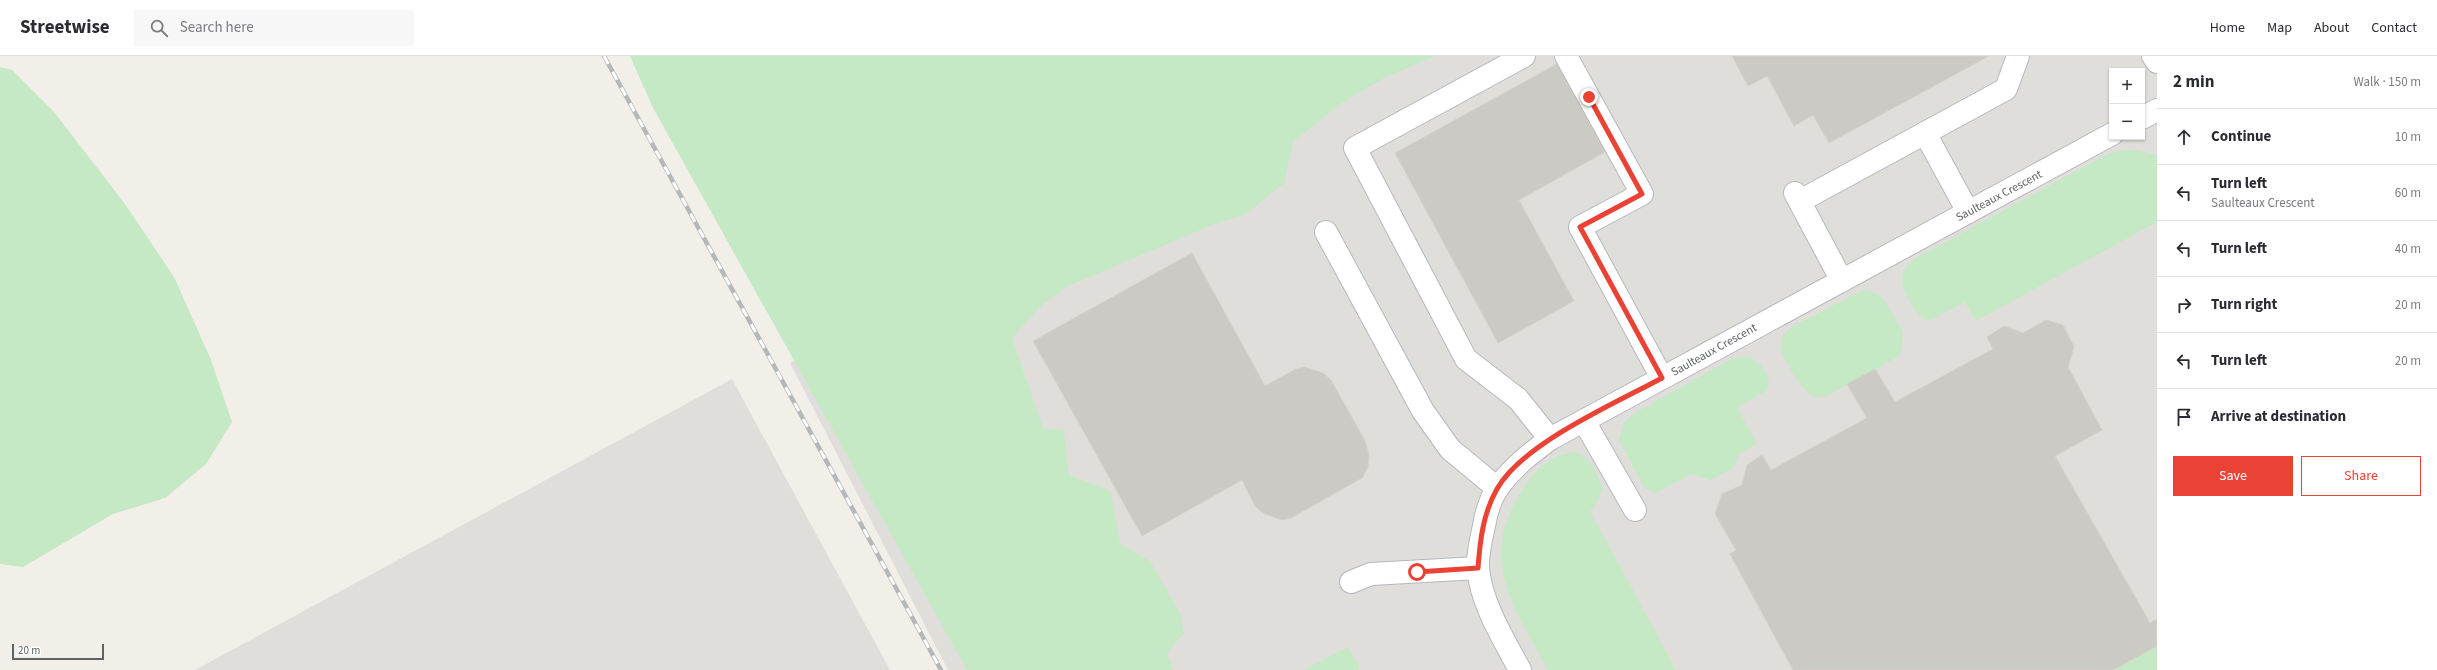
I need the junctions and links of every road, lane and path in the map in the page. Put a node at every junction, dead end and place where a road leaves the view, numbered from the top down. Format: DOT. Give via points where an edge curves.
graph roads {
  1 [pos="1524,56"];
  2 [pos="1566,56"];
  3 [pos="2018,56"];
  4 [pos="2154,56"];
  5 [pos="2157,62"];
  6 [pos="2157,110"];
  7 [pos="2145,116"];
  8 [pos="1925,133"];
  9 [pos="2109,136"];
  10 [pos="1968,212"];
  11 [pos="1326,232"];
  12 [pos="1842,281"];
  13 [pos="1662,378"];
  14 [pos="1584,420"];
  15 [pos="1550,439"];
  16 [pos="1497,488"];
  17 [pos="1635,510"];
  18 [pos="1478,568"];
  19 [pos="1351,582"];
  20 [pos="1520,670"];
  1 -- 15 [label="street" via="1355,148 1466,359 1518,399"];
  2 -- 13 [label="street" via="1642,194 1580,227"];
  3 -- 8 [label="street" via="2006,89"];
  4 -- 5 [label="street"];
  6 -- 7 [label="street"];
  8 -- 10 [label="street"];
  8 -- 12 [label="street" via="1798,197"];
  9 -- 10 [label="street, Saulteaux Crescent"];
  10 -- 12 [label="street, Saulteaux Crescent"];
  11 -- 16 [label="street" via="1438,434 1450,449"];
  12 -- 13 [label="street, Saulteaux Crescent"];
  13 -- 14 [label="street, Saulteaux Crescent"];
  14 -- 15 [label="street, Saulteaux Crescent"];
  14 -- 17 [label="street"];
  15 -- 16 [label="street, Saulteaux Crescent" via="1520,462"];
  16 -- 18 [label="street, Saulteaux Crescent" via="1486,513"];
  18 -- 19 [label="street" via="1372,574"];
  18 -- 20 [label="street, Saulteaux Crescent" via="1484,596"];
}
